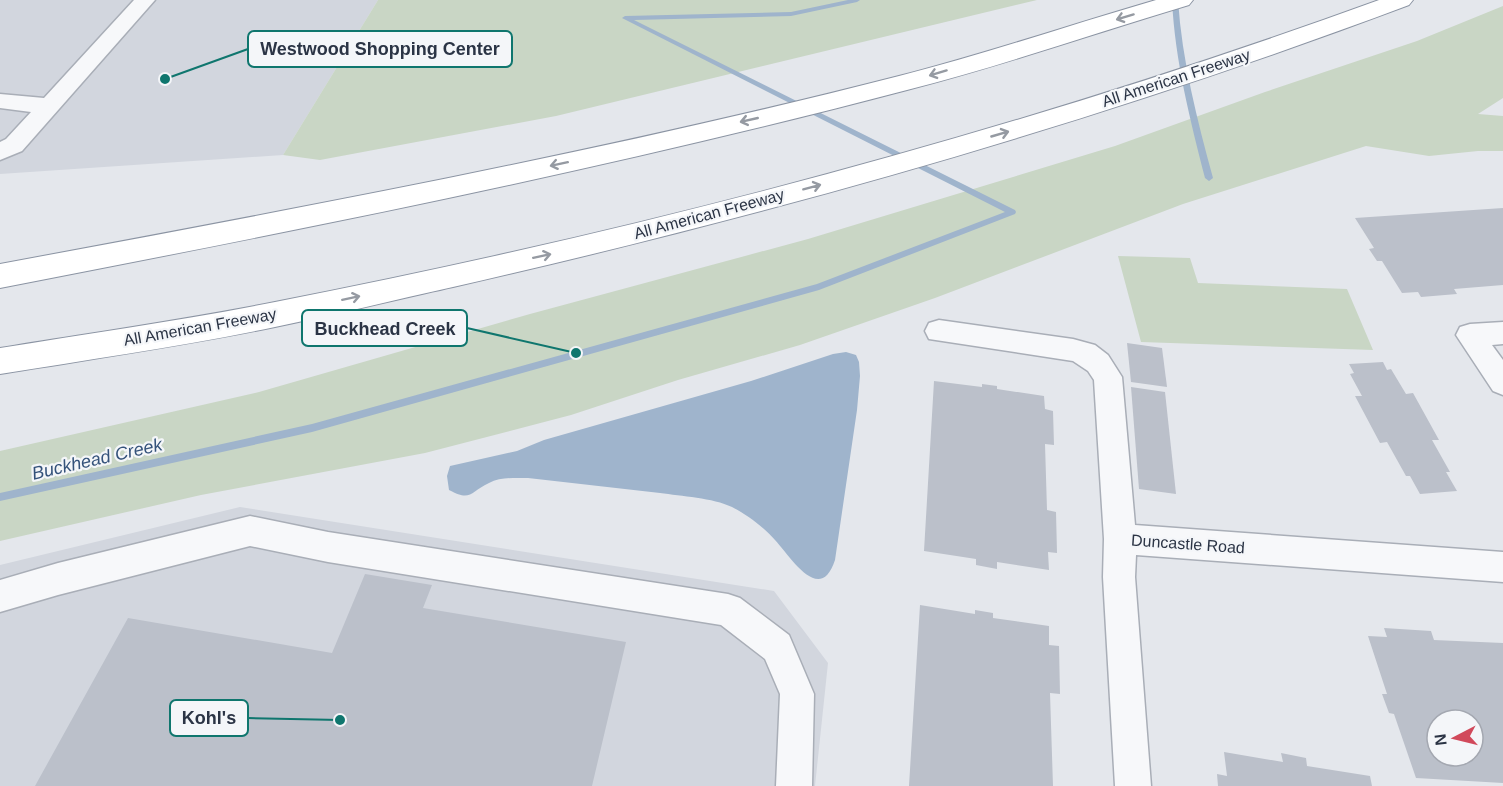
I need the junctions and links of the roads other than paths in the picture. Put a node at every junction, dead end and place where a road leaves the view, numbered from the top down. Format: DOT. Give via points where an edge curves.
graph roads {
  1 [pos="145,0"];
  2 [pos="1181,0"];
  3 [pos="1411,0"];
  4 [pos="1389,5"];
  5 [pos="0,101"];
  6 [pos="49,106"];
  7 [pos="0,152"];
  8 [pos="0,276"];
  9 [pos="274,315"];
  10 [pos="939,331"];
  11 [pos="1503,333"];
  12 [pos="0,361"];
  13 [pos="0,382"];
  14 [pos="1503,383"];
  15 [pos="1120,539"];
  16 [pos="1503,567"];
  17 [pos="0,596"];
  18 [pos="794,786"];
  19 [pos="1133,786"];
  1 -- 6 [label="street"];
  2 -- 8 [label="highway, one-way" via="904,83 591,158"];
  3 -- 4 [label="highway, All American Freeway"];
  9 -- 4 [label="highway, All American Freeway, one-way" via="580,247 900,164 1052,118"];
  5 -- 6 [label="street"];
  6 -- 7 [label="street" via="14,145"];
  9 -- 12 [label="highway, All American Freeway"];
  9 -- 13 [label="highway"];
  10 -- 15 [label="street" via="1072,350 1085,353 1098,363 1108,377"];
  11 -- 14 [label="street" via="1470,335"];
  15 -- 16 [label="street, Duncastle Road"];
  15 -- 19 [label="street, Duncastle Road"];
  17 -- 18 [label="street" via="250,531 328,547 728,610 777,647 797,694"];
}
